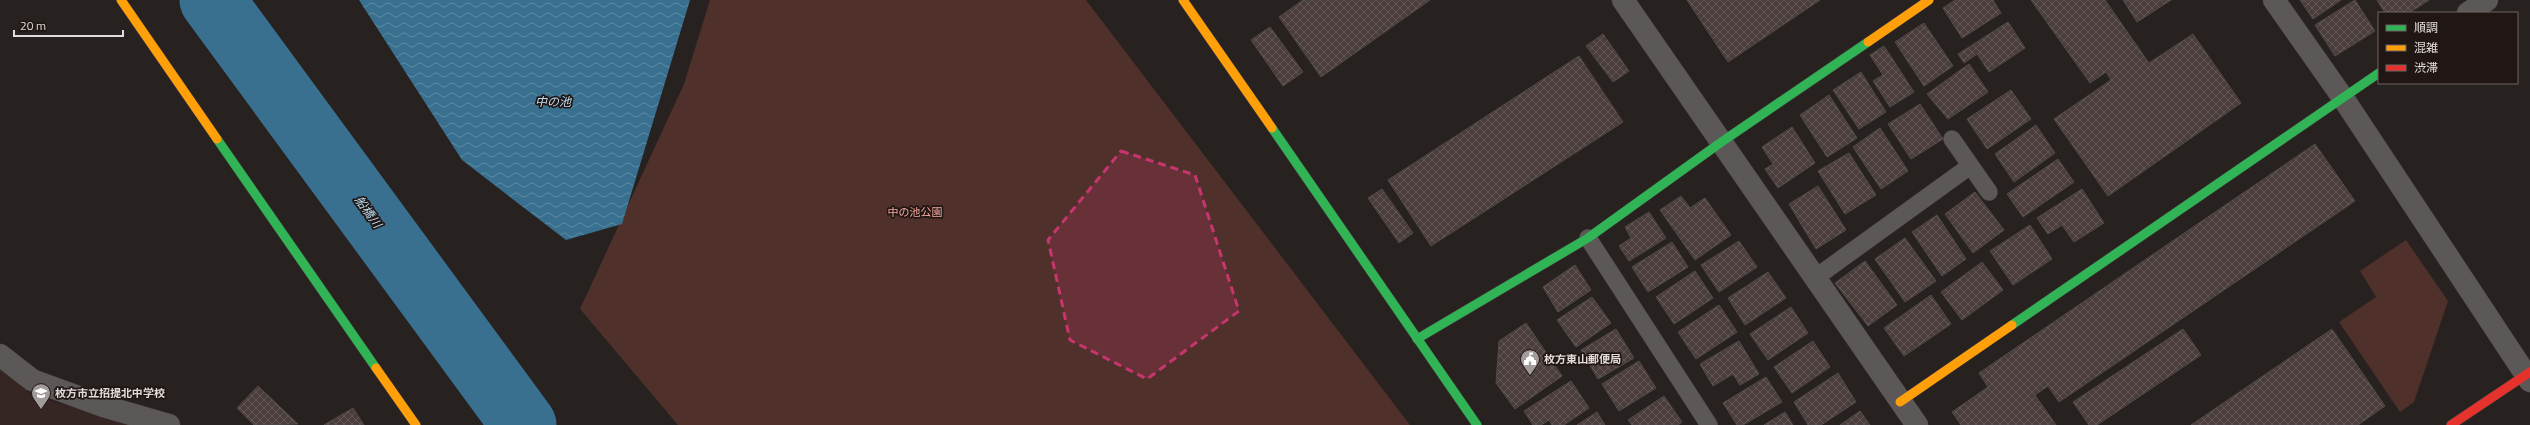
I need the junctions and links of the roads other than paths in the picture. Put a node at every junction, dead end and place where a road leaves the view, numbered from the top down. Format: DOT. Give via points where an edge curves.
graph roads {
  1 [pos="121,0"];
  2 [pos="1183,0"];
  3 [pos="1623,0"];
  4 [pos="1929,0"];
  5 [pos="2274,0"];
  6 [pos="2378,74"];
  7 [pos="2343,98"];
  8 [pos="1952,139"];
  9 [pos="1720,143"];
  10 [pos="1970,166"];
  11 [pos="1989,192"];
  12 [pos="1588,238"];
  13 [pos="1815,278"];
  14 [pos="1417,339"];
  15 [pos="0,355"];
  16 [pos="2529,376"];
  17 [pos="1900,402"];
  18 [pos="169,425"];
  19 [pos="416,425"];
  20 [pos="1477,425"];
  21 [pos="1709,425"];
  22 [pos="1917,425"];
  23 [pos="2451,425"];
  1 -- 19 [label="street"];
  2 -- 14 [label="street"];
  3 -- 9 [label="street"];
  4 -- 9 [label="street"];
  5 -- 7 [label="street"];
  6 -- 7 [label="street"];
  7 -- 16 [label="street"];
  7 -- 17 [label="street"];
  8 -- 10 [label="lane"];
  9 -- 12 [label="street"];
  9 -- 13 [label="street"];
  10 -- 11 [label="lane"];
  10 -- 13 [label="lane"];
  12 -- 14 [label="street"];
  12 -- 21 [label="lane"];
  13 -- 17 [label="street"];
  14 -- 20 [label="street"];
  15 -- 18 [label="street" via="32,380 103,406"];
  16 -- 23 [label="street"];
  17 -- 22 [label="street"];
}
